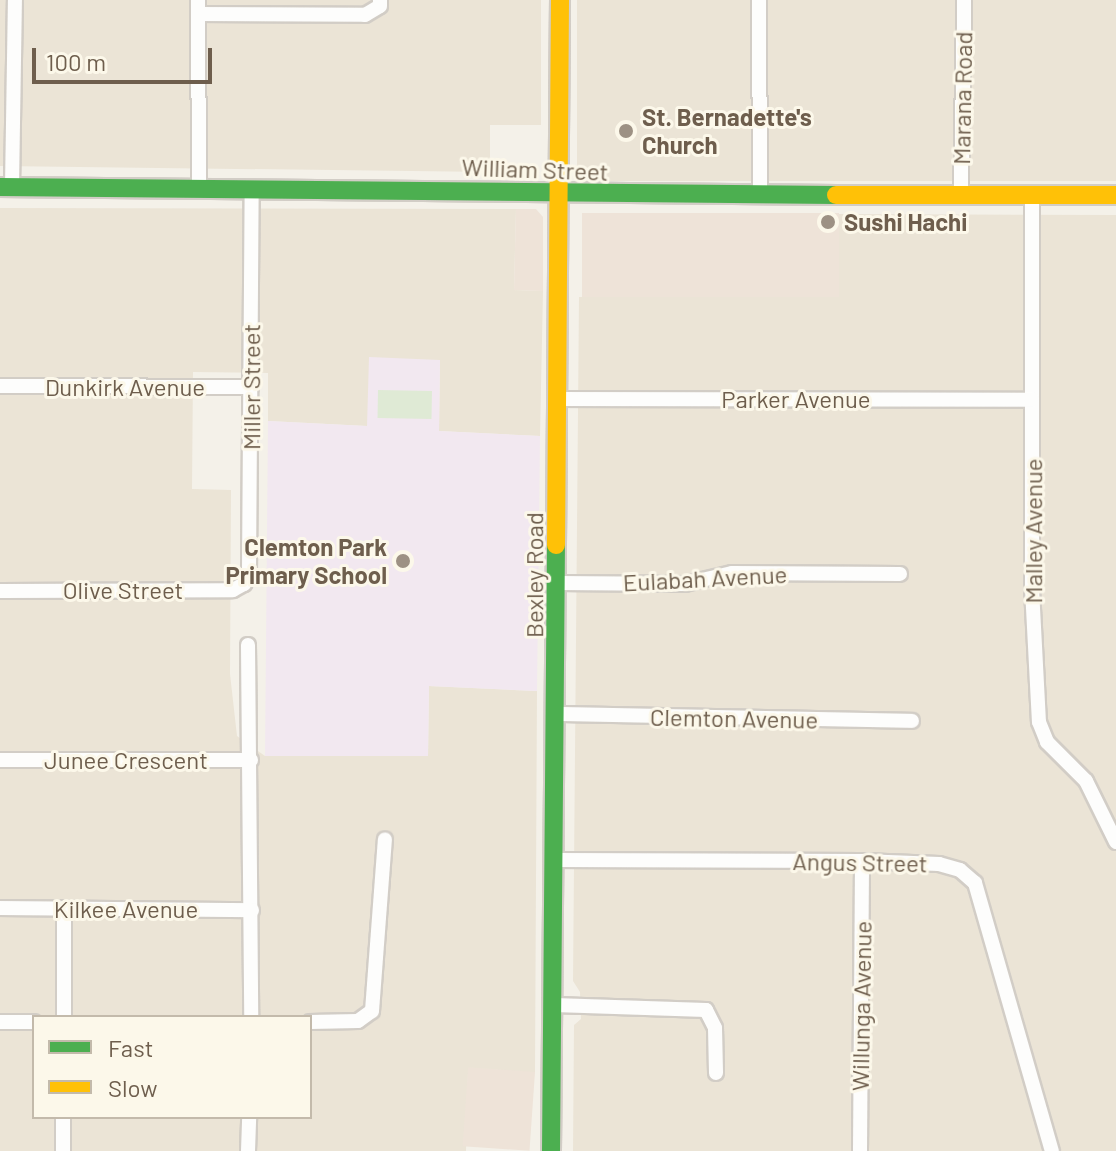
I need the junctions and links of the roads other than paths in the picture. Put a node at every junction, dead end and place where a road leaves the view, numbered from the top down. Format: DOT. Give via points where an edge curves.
graph roads {
  1 [pos="15,0"];
  2 [pos="380,0"];
  3 [pos="560,0"];
  4 [pos="759,0"];
  5 [pos="964,0"];
  6 [pos="198,7"];
  7 [pos="6,187"];
  8 [pos="199,189"];
  9 [pos="252,189"];
  10 [pos="561,194"];
  11 [pos="1116,195"];
  12 [pos="760,196"];
  13 [pos="961,196"];
  14 [pos="1032,196"];
  15 [pos="0,386"];
  16 [pos="251,387"];
  17 [pos="559,399"];
  18 [pos="1032,400"];
  19 [pos="900,574"];
  20 [pos="558,583"];
  21 [pos="244,584"];
  22 [pos="0,591"];
  23 [pos="248,645"];
  24 [pos="556,714"];
  25 [pos="912,721"];
  26 [pos="0,760"];
  27 [pos="251,760"];
  28 [pos="385,839"];
  29 [pos="1116,842"];
  30 [pos="555,860"];
  31 [pos="862,861"];
  32 [pos="0,908"];
  33 [pos="64,908"];
  34 [pos="252,910"];
  35 [pos="554,1005"];
  36 [pos="64,1015"];
  37 [pos="251,1015"];
  38 [pos="0,1022"];
  39 [pos="32,1022"];
  40 [pos="312,1022"];
  41 [pos="716,1073"];
  42 [pos="63,1119"];
  43 [pos="249,1119"];
  44 [pos="63,1151"];
  45 [pos="248,1151"];
  46 [pos="551,1151"];
  47 [pos="860,1151"];
  48 [pos="1052,1151"];
  1 -- 7 [label="street"];
  2 -- 6 [label="street" via="380,6 365,15"];
  3 -- 10 [label="main road, Bexley Road"];
  4 -- 12 [label="street"];
  5 -- 13 [label="street, Marana Road"];
  6 -- 8 [label="street"];
  7 -- 8 [label="main road, William Street"];
  8 -- 9 [label="main road, William Street"];
  9 -- 10 [label="main road, William Street"];
  9 -- 16 [label="street, Miller Street"];
  10 -- 12 [label="main road, William Street"];
  10 -- 17 [label="main road, Bexley Road"];
  11 -- 14 [label="main road, William Street"];
  12 -- 13 [label="main road, William Street"];
  13 -- 14 [label="main road, William Street"];
  14 -- 18 [label="street, Malley Avenue"];
  15 -- 16 [label="street, Dunkirk Avenue"];
  16 -- 21 [label="street, Miller Street"];
  17 -- 18 [label="street, Parker Avenue"];
  17 -- 20 [label="main road, Bexley Road"];
  18 -- 29 [label="street, Malley Avenue" via="1032,589 1039,722 1047,742 1086,781"];
  19 -- 20 [label="street, Eulabah Avenue" via="732,573 685,584"];
  20 -- 24 [label="main road, Bexley Road"];
  21 -- 22 [label="street, Olive Street" via="233,590"];
  23 -- 27 [label="street" via="245,689"];
  24 -- 25 [label="street, Clemton Avenue"];
  24 -- 30 [label="main road, Bexley Road"];
  26 -- 27 [label="street, Junee Crescent"];
  27 -- 34 [label="street"];
  28 -- 40 [label="street" via="372,1011 358,1021"];
  30 -- 31 [label="street, Angus Street"];
  30 -- 35 [label="main road, Bexley Road"];
  31 -- 47 [label="street, Willunga Avenue"];
  31 -- 48 [label="street, Angus Street" via="939,864 975,883"];
  32 -- 33 [label="street, Kilkee Avenue"];
  33 -- 34 [label="street, Kilkee Avenue"];
  33 -- 36 [label="street"];
  34 -- 37 [label="street"];
  35 -- 41 [label="street" via="706,1010 715,1028"];
  35 -- 46 [label="main road, Bexley Road"];
  38 -- 39 [label="street"];
  42 -- 44 [label="street"];
  43 -- 45 [label="street"];
}
